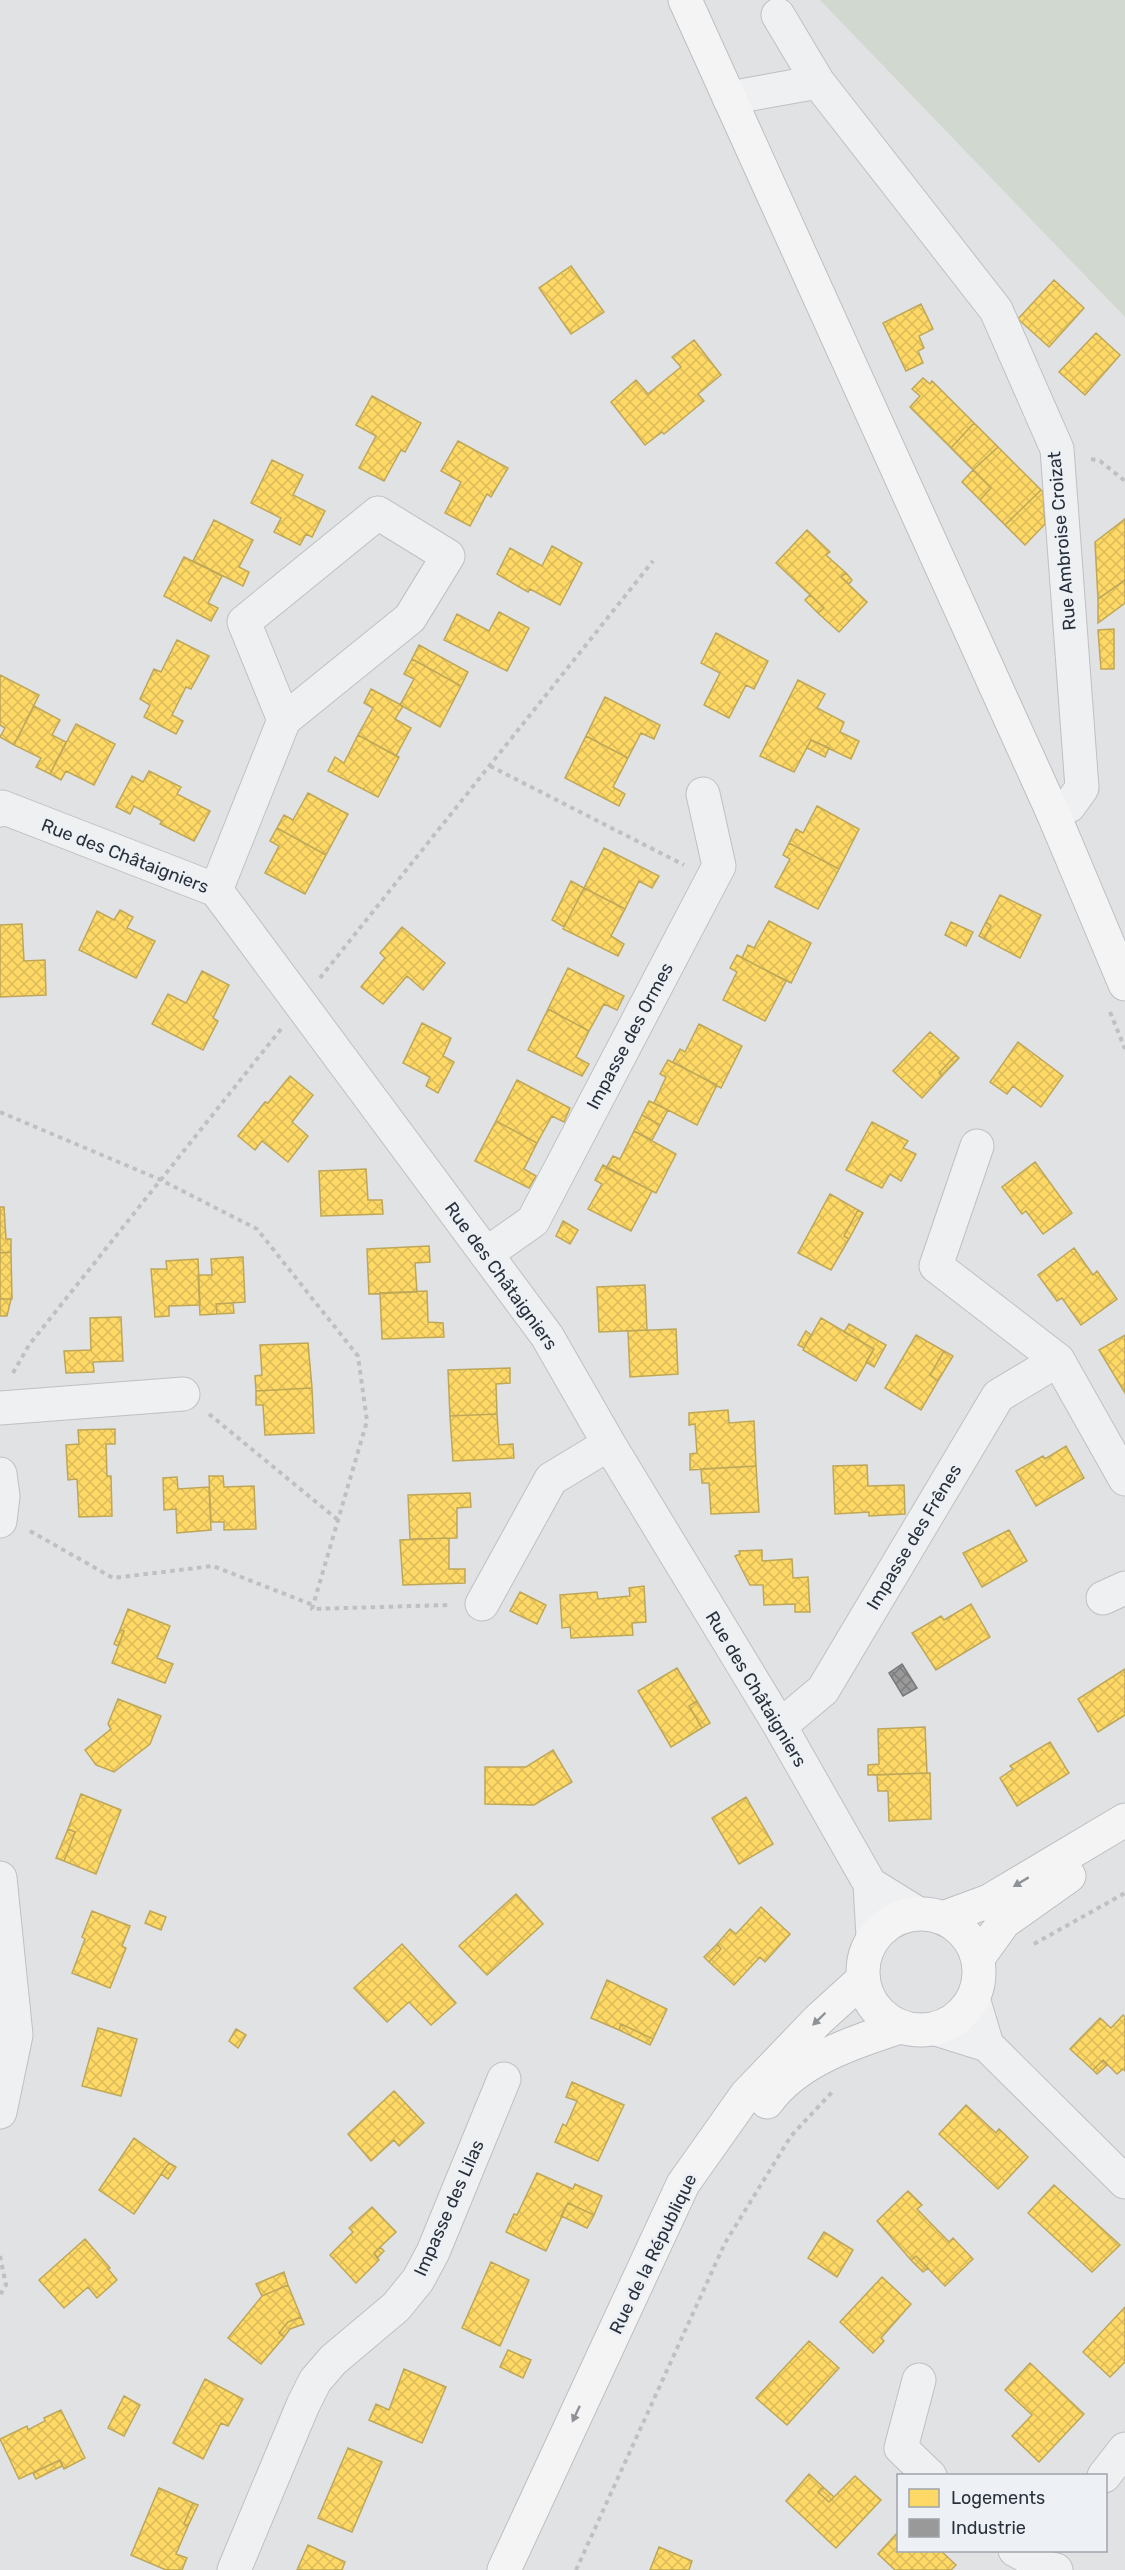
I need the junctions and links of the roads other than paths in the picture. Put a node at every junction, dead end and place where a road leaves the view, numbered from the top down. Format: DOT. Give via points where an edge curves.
graph roads {
  1 [pos="685,0"];
  2 [pos="778,15"];
  3 [pos="818,82"];
  4 [pos="729,98"];
  5 [pos="284,720"];
  6 [pos="703,794"];
  7 [pos="1,808"];
  8 [pos="1053,813"];
  9 [pos="216,890"];
  10 [pos="1125,984"];
  11 [pos="976,1146"];
  12 [pos="486,1254"];
  13 [pos="1058,1360"];
  14 [pos="183,1394"];
  15 [pos="0,1408"];
  16 [pos="609,1444"];
  17 [pos="0,1474"];
  18 [pos="1125,1479"];
  19 [pos="1,1515"];
  20 [pos="0,1521"];
  21 [pos="482,1604"];
  22 [pos="780,1726"];
  23 [pos="1125,1820"];
  24 [pos="1125,1840"];
  25 [pos="0,1878"];
  26 [pos="870,1884"];
  27 [pos="930,1916"];
  28 [pos="873,1937"];
  29 [pos="978,1958"];
  30 [pos="862,1980"];
  31 [pos="973,1998"];
  32 [pos="900,2027"];
  33 [pos="936,2029"];
  34 [pos="987,2045"];
  35 [pos="504,2079"];
  36 [pos="0,2112"];
  37 [pos="1125,2182"];
  38 [pos="919,2380"];
  39 [pos="1125,2449"];
  40 [pos="929,2474"];
  41 [pos="1105,2474"];
  42 [pos="1020,2552"];
  43 [pos="1068,2552"];
  44 [pos="234,2570"];
  45 [pos="504,2570"];
  46 [pos="528,2570"];
  47 [pos="1056,2570"];
  48 [pos="1064,2570"];
  1 -- 4 [label="main road"];
  2 -- 3 [label="street, Rue Ambroise Croizat"];
  3 -- 4 [label="street"];
  3 -- 8 [label="street, Rue Ambroise Croizat" via="996,310 1057,449 1082,788 1069,806"];
  4 -- 8 [label="main road"];
  5 -- 5 [label="street" via="410,618 448,556 378,513 244,622"];
  5 -- 9 [label="street"];
  6 -- 12 [label="street, Impasse des Ormes" via="719,866 533,1221"];
  7 -- 9 [label="street, Rue des Châtaigniers"];
  8 -- 10 [label="main road"];
  9 -- 12 [label="street, Rue des Châtaigniers"];
  11 -- 13 [label="street" via="936,1266"];
  12 -- 16 [label="street, Rue des Châtaigniers" via="548,1336"];
  13 -- 18 [label="street"];
  13 -- 22 [label="street, Impasse des Frênes" via="998,1396 823,1690"];
  14 -- 15 [label="street"];
  16 -- 21 [label="street" via="551,1479"];
  16 -- 22 [label="street, Rue des Châtaigniers"];
  17 -- 19 [label="street"];
  19 -- 20 [label="street"];
  22 -- 26 [label="street, Rue des Châtaigniers"];
  23 -- 27 [label="main road, one-way" via="989,1901"];
  24 -- 29 [label="main road" via="1004,1922"];
  25 -- 36 [label="street" via="16,2035"];
  26 -- 27 [label="street, Rue des Châtaigniers"];
  26 -- 28 [label="street, Rue des Châtaigniers"];
  27 -- 28 [label="main road" via="900,1917"];
  27 -- 29 [label="main road" via="958,1927"];
  28 -- 30 [label="main road" via="864,1958"];
  29 -- 31 [label="main road"];
  30 -- 32 [label="main road" via="875,2009"];
  30 -- 45 [label="main road, Rue de la République, one-way" via="746,2095 683,2184"];
  31 -- 33 [label="main road" via="957,2017"];
  31 -- 34 [label="street"];
  32 -- 33 [label="main road"];
  32 -- 46 [label="main road, Rue de la République" via="842,2046 779,2085 696,2202"];
  33 -- 34 [label="street"];
  34 -- 37 [label="street"];
  35 -- 44 [label="street, Impasse des Lilas" via="434,2252 396,2307 333,2360 315,2382"];
  38 -- 40 [label="street" via="901,2448"];
  39 -- 41 [label="street"];
  42 -- 47 [label="street"];
  43 -- 48 [label="street"];
}
